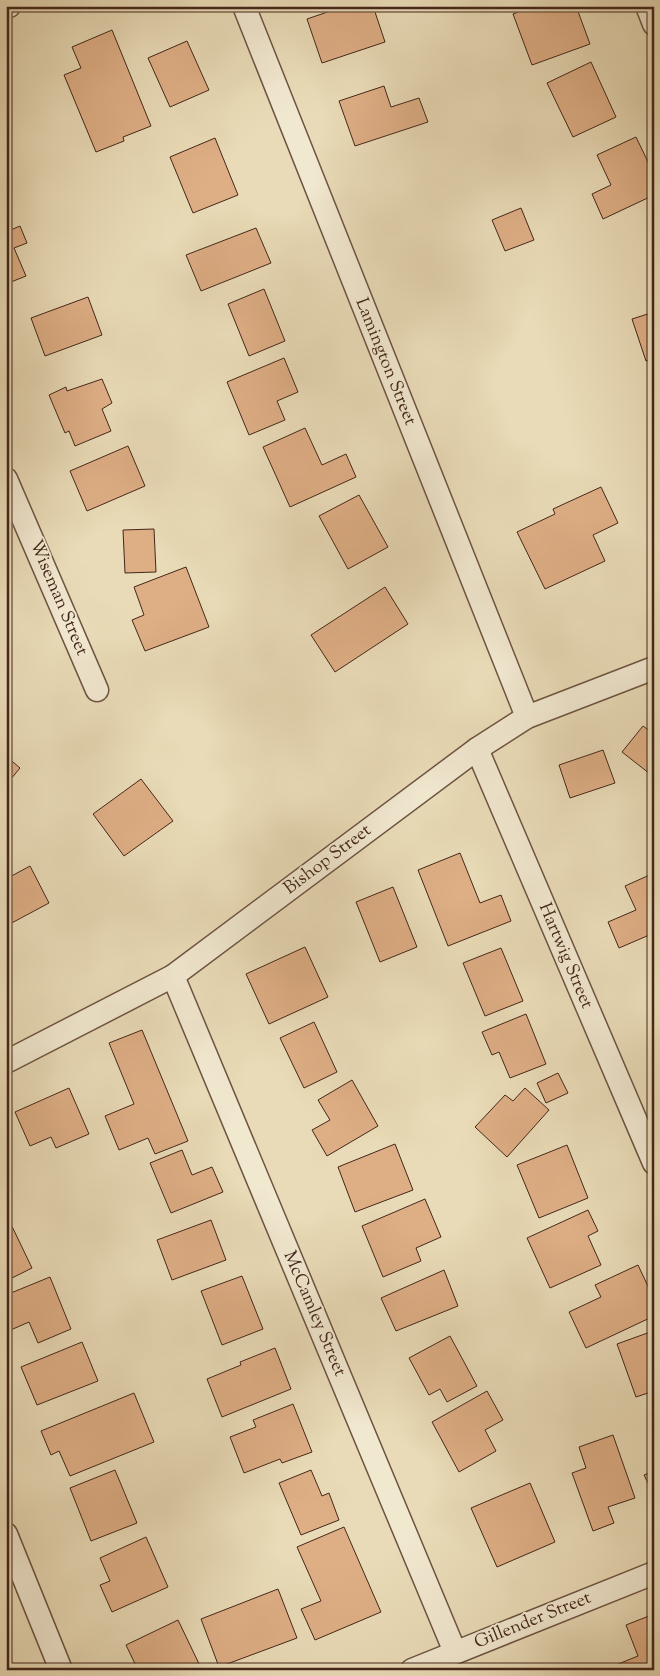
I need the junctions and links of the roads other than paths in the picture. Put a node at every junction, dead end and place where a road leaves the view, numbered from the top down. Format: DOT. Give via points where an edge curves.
graph roads {
  1 [pos="244,6"];
  2 [pos="647,6"];
  3 [pos="654,24"];
  4 [pos="6,480"];
  5 [pos="654,668"];
  6 [pos="97,690"];
  7 [pos="527,717"];
  8 [pos="477,749"];
  9 [pos="173,976"];
  10 [pos="6,1062"];
  11 [pos="654,1163"];
  12 [pos="6,1534"];
  13 [pos="654,1573"];
  14 [pos="455,1652"];
  15 [pos="61,1670"];
  16 [pos="412,1670"];
  1 -- 7 [label="street, Lamington Street"];
  2 -- 3 [label="street"];
  4 -- 6 [label="street, Wiseman Street"];
  5 -- 7 [label="street, Bishop Street"];
  7 -- 8 [label="street, Bishop Street"];
  8 -- 9 [label="street, Bishop Street"];
  8 -- 11 [label="street, Hartwig Street"];
  9 -- 10 [label="street, Bishop Street"];
  9 -- 14 [label="street, McCamley Street"];
  12 -- 15 [label="street"];
  13 -- 14 [label="street, Gillender Street"];
  14 -- 16 [label="street, Gillender Street"];
}
